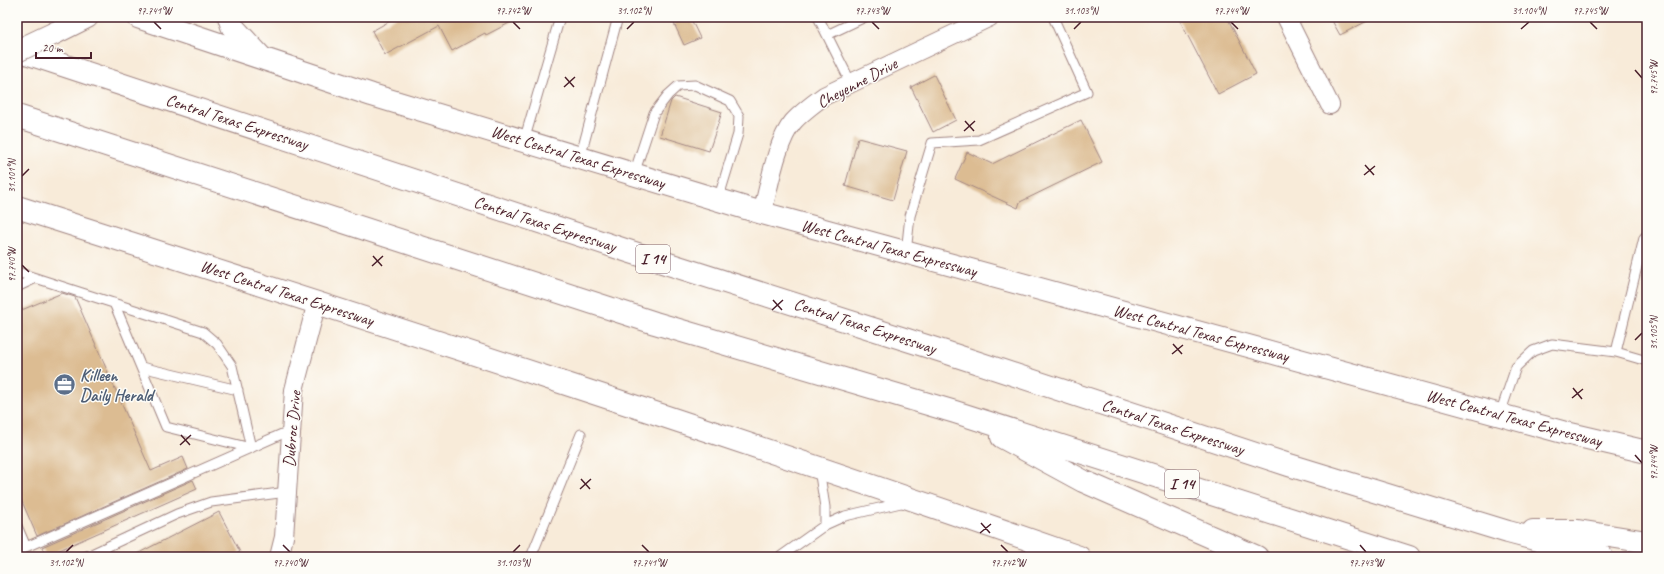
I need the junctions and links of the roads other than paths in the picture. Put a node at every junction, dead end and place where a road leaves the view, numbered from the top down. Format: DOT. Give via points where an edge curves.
graph roads {
  1 [pos="87,17"];
  2 [pos="138,17"];
  3 [pos="229,17"];
  4 [pos="560,17"];
  5 [pos="618,17"];
  6 [pos="818,17"];
  7 [pos="865,17"];
  8 [pos="990,17"];
  9 [pos="1053,17"];
  10 [pos="1286,17"];
  11 [pos="827,35"];
  12 [pos="17,51"];
  13 [pos="261,57"];
  14 [pos="851,83"];
  15 [pos="1330,104"];
  16 [pos="17,116"];
  17 [pos="524,141"];
  18 [pos="580,158"];
  19 [pos="634,175"];
  20 [pos="718,200"];
  21 [pos="17,207"];
  22 [pos="762,214"];
  23 [pos="1647,235"];
  24 [pos="906,253"];
  25 [pos="17,272"];
  26 [pos="36,278"];
  27 [pos="17,287"];
  28 [pos="317,302"];
  29 [pos="114,303"];
  30 [pos="1616,352"];
  31 [pos="1647,361"];
  32 [pos="141,367"];
  33 [pos="238,390"];
  34 [pos="955,412"];
  35 [pos="1500,415"];
  36 [pos="291,430"];
  37 [pos="581,434"];
  38 [pos="251,448"];
  39 [pos="1647,452"];
  40 [pos="819,467"];
  41 [pos="287,492"];
  42 [pos="914,500"];
  43 [pos="825,525"];
  44 [pos="17,526"];
  45 [pos="1508,532"];
  46 [pos="1647,542"];
  47 [pos="26,547"];
  48 [pos="17,555"];
  49 [pos="85,557"];
  50 [pos="280,557"];
  51 [pos="531,557"];
  52 [pos="780,557"];
  53 [pos="1079,557"];
  54 [pos="1257,557"];
  55 [pos="1409,557"];
  56 [pos="1602,557"];
  1 -- 12 [label="main road, bridge"];
  2 -- 13 [label="main road, West Central Texas Expressway"];
  3 -- 13 [label="main road" via="232,26"];
  4 -- 17 [label="lane"];
  5 -- 18 [label="lane"];
  6 -- 11 [label="lane"];
  7 -- 11 [label="lane"];
  8 -- 14 [label="street, Cheyenne Drive"];
  9 -- 24 [label="lane" via="1087,92 979,140 932,143 910,216"];
  10 -- 15 [label="street"];
  11 -- 14 [label="lane"];
  12 -- 45 [label="main road, Central Texas Expressway / I 14" via="1289,465"];
  13 -- 17 [label="main road, West Central Texas Expressway" via="372,95"];
  14 -- 22 [label="street, Cheyenne Drive" via="824,96 792,123 781,143"];
  16 -- 34 [label="main road, I 14" via="655,323"];
  17 -- 18 [label="main road, West Central Texas Expressway"];
  18 -- 19 [label="main road, West Central Texas Expressway"];
  19 -- 20 [label="main road, West Central Texas Expressway"];
  19 -- 20 [label="lane" via="654,113 678,86 695,85 730,101 739,116 738,134"];
  20 -- 22 [label="main road, West Central Texas Expressway"];
  21 -- 28 [label="main road, West Central Texas Expressway"];
  22 -- 24 [label="main road, West Central Texas Expressway"];
  23 -- 30 [label="lane" via="1644,238"];
  24 -- 35 [label="main road, West Central Texas Expressway"];
  25 -- 26 [label="lane"];
  26 -- 27 [label="lane"];
  26 -- 29 [label="lane"];
  28 -- 36 [label="street, Dubroc Drive" via="294,390"];
  28 -- 40 [label="main road, West Central Texas Expressway"];
  29 -- 32 [label="lane"];
  29 -- 33 [label="lane" via="203,332 217,344 232,366"];
  30 -- 31 [label="lane"];
  30 -- 35 [label="lane" via="1552,344 1533,351 1516,367"];
  32 -- 33 [label="lane"];
  32 -- 38 [label="lane" via="166,427"];
  33 -- 38 [label="lane"];
  34 -- 54 [label="main road" via="1083,481"];
  34 -- 55 [label="main road, I 14"];
  35 -- 39 [label="main road, West Central Texas Expressway"];
  36 -- 38 [label="lane"];
  36 -- 41 [label="street, Dubroc Drive"];
  37 -- 51 [label="lane"];
  38 -- 47 [label="lane"];
  40 -- 42 [label="main road, West Central Texas Expressway"];
  40 -- 43 [label="lane"];
  41 -- 49 [label="lane" via="211,502 177,514"];
  41 -- 50 [label="street, Dubroc Drive"];
  42 -- 43 [label="lane" via="846,516"];
  42 -- 53 [label="main road, West Central Texas Expressway"];
  43 -- 52 [label="lane"];
  44 -- 47 [label="lane"];
  45 -- 46 [label="main road" via="1578,530"];
  45 -- 56 [label="main road, Central Texas Expressway / I 14"];
  47 -- 48 [label="lane"];
}
